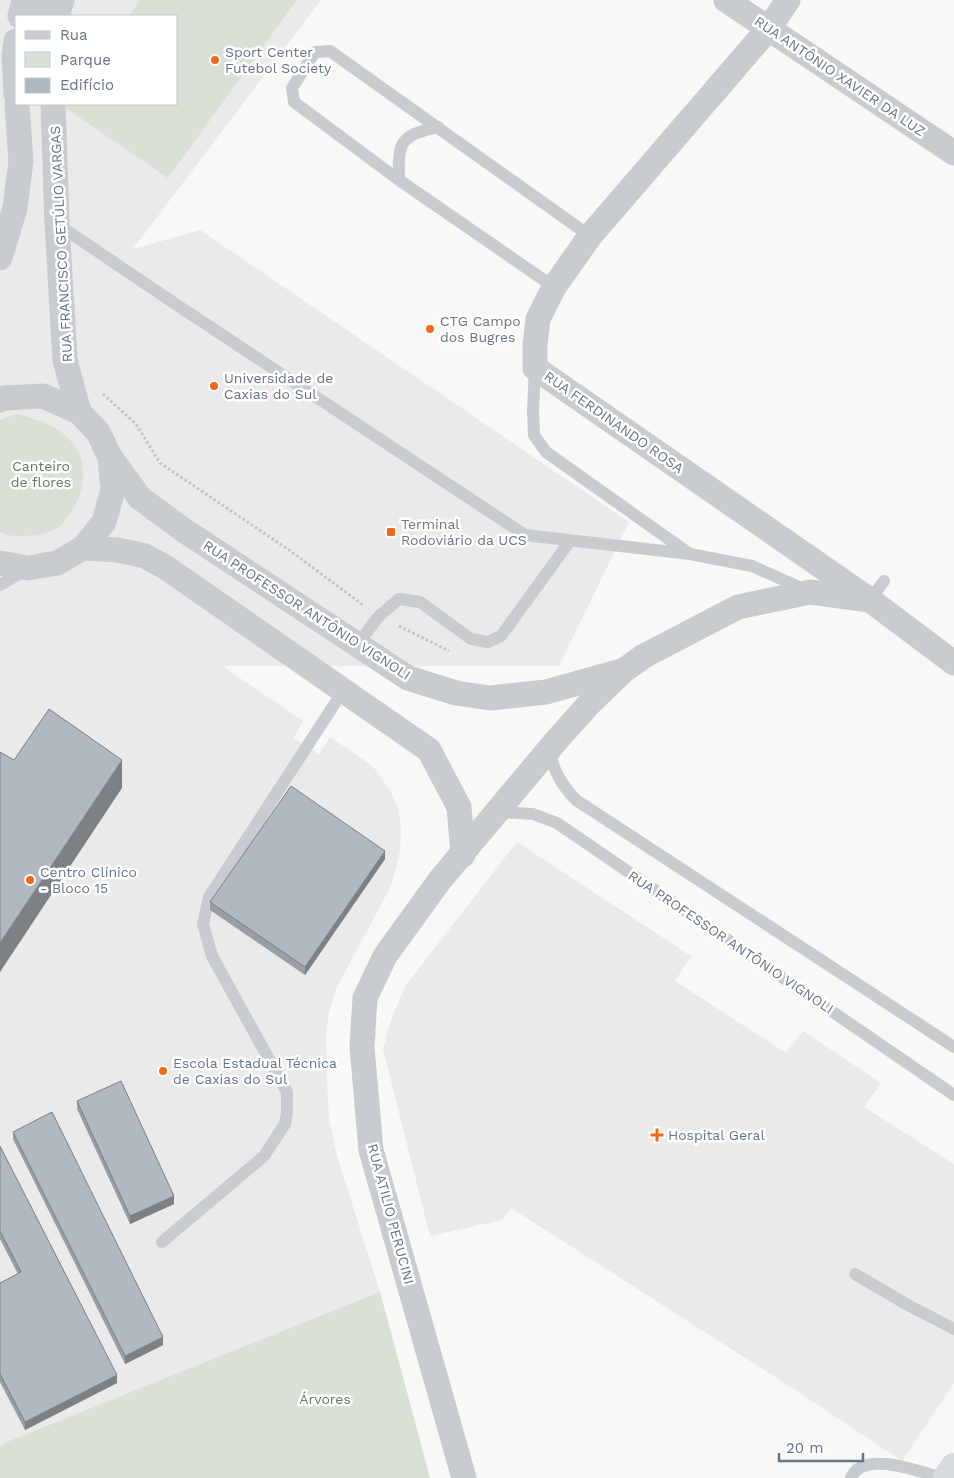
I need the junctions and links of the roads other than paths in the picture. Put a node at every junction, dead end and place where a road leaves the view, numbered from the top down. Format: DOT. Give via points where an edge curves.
graph roads {
  1 [pos="24,0"];
  2 [pos="36,0"];
  3 [pos="62,0"];
  4 [pos="726,0"];
  5 [pos="788,0"];
  6 [pos="20,15"];
  7 [pos="46,15"];
  8 [pos="57,15"];
  9 [pos="769,28"];
  10 [pos="15,48"];
  11 [pos="15,75"];
  12 [pos="17,105"];
  13 [pos="53,105"];
  14 [pos="438,127"];
  15 [pos="954,153"];
  16 [pos="399,180"];
  17 [pos="57,224"];
  18 [pos="590,236"];
  19 [pos="0,258"];
  20 [pos="554,287"];
  21 [pos="535,368"];
  22 [pos="0,400"];
  23 [pos="78,412"];
  24 [pos="110,457"];
  25 [pos="570,541"];
  26 [pos="83,548"];
  27 [pos="690,554"];
  28 [pos="0,563"];
  29 [pos="28,568"];
  30 [pos="0,585"];
  31 [pos="877,590"];
  32 [pos="810,592"];
  33 [pos="356,646"];
  34 [pos="954,662"];
  35 [pos="623,671"];
  36 [pos="344,691"];
  37 [pos="549,750"];
  38 [pos="498,812"];
  39 [pos="463,855"];
  40 [pos="954,1047"];
  41 [pos="954,1095"];
  42 [pos="162,1242"];
  43 [pos="855,1274"];
  44 [pos="954,1329"];
  45 [pos="954,1467"];
  46 [pos="464,1478"];
  47 [pos="850,1478"];
  48 [pos="942,1478"];
  49 [pos="947,1478"];
  1 -- 6 [label="street"];
  2 -- 7 [label="street"];
  3 -- 8 [label="street"];
  4 -- 9 [label="street, RUA ANTÔNIO XAVIER DA LUZ"];
  5 -- 9 [label="street, RUA FERDINANDO ROSA"];
  9 -- 15 [label="street, RUA ANTÔNIO XAVIER DA LUZ"];
  9 -- 18 [label="street, RUA FERDINANDO ROSA"];
  10 -- 11 [label="street"];
  12 -- 19 [label="street" via="21,161 15,208"];
  13 -- 17 [label="street, RUA FRANCISCO GETÚLIO VARGAS"];
  14 -- 16 [label="lane" via="416,132 407,138 401,147"];
  14 -- 16 [label="lane" via="330,50 315,52 292,88 294,102"];
  14 -- 18 [label="lane"];
  16 -- 20 [label="lane"];
  17 -- 23 [label="street, RUA FRANCISCO GETÚLIO VARGAS" via="65,360"];
  17 -- 25 [label="lane" via="524,535"];
  18 -- 20 [label="street, RUA FERDINANDO ROSA"];
  20 -- 21 [label="street, RUA FERDINANDO ROSA" via="538,319"];
  21 -- 27 [label="lane" via="534,435 546,452"];
  21 -- 31 [label="street, RUA FERDINANDO ROSA"];
  22 -- 23 [label="street" via="43,396"];
  23 -- 24 [label="street" via="98,432"];
  24 -- 26 [label="street" via="114,490 104,522"];
  24 -- 33 [label="street, RUA PROFESSOR ANTÔNIO VIGNOLI" via="140,498"];
  25 -- 27 [label="lane"];
  25 -- 33 [label="lane" via="501,636 488,642 471,639 420,602 399,599 379,616"];
  26 -- 29 [label="street" via="57,563"];
  26 -- 36 [label="street" via="145,556"];
  27 -- 32 [label="lane" via="752,566"];
  28 -- 29 [label="street"];
  29 -- 30 [label="lane"];
  31 -- 32 [label="street"];
  31 -- 34 [label="street, RUA FERDINANDO ROSA"];
  32 -- 35 [label="street" via="738,607 644,656"];
  33 -- 35 [label="street, RUA PROFESSOR ANTÔNIO VIGNOLI" via="408,678 456,693 490,698 546,692"];
  35 -- 37 [label="street, RUA ATILIO PERUCINI"];
  36 -- 39 [label="street" via="429,750 459,807"];
  36 -- 42 [label="lane" via="209,897 204,913 203,924 212,956 287,1092 284,1124 264,1156"];
  37 -- 38 [label="street, RUA ATILIO PERUCINI"];
  37 -- 40 [label="lane" via="564,788 576,800"];
  38 -- 39 [label="street, RUA ATILIO PERUCINI"];
  38 -- 41 [label="lane, RUA PROFESSOR ANTÔNIO VIGNOLI" via="532,814 557,824"];
  39 -- 46 [label="street, RUA ATILIO PERUCINI" via="418,908 386,956 365,998 362,1047 371,1150"];
  43 -- 44 [label="lane"];
  45 -- 49 [label="highway"];
  47 -- 48 [label="lane" via="852,1473 866,1465 886,1463"];
}
